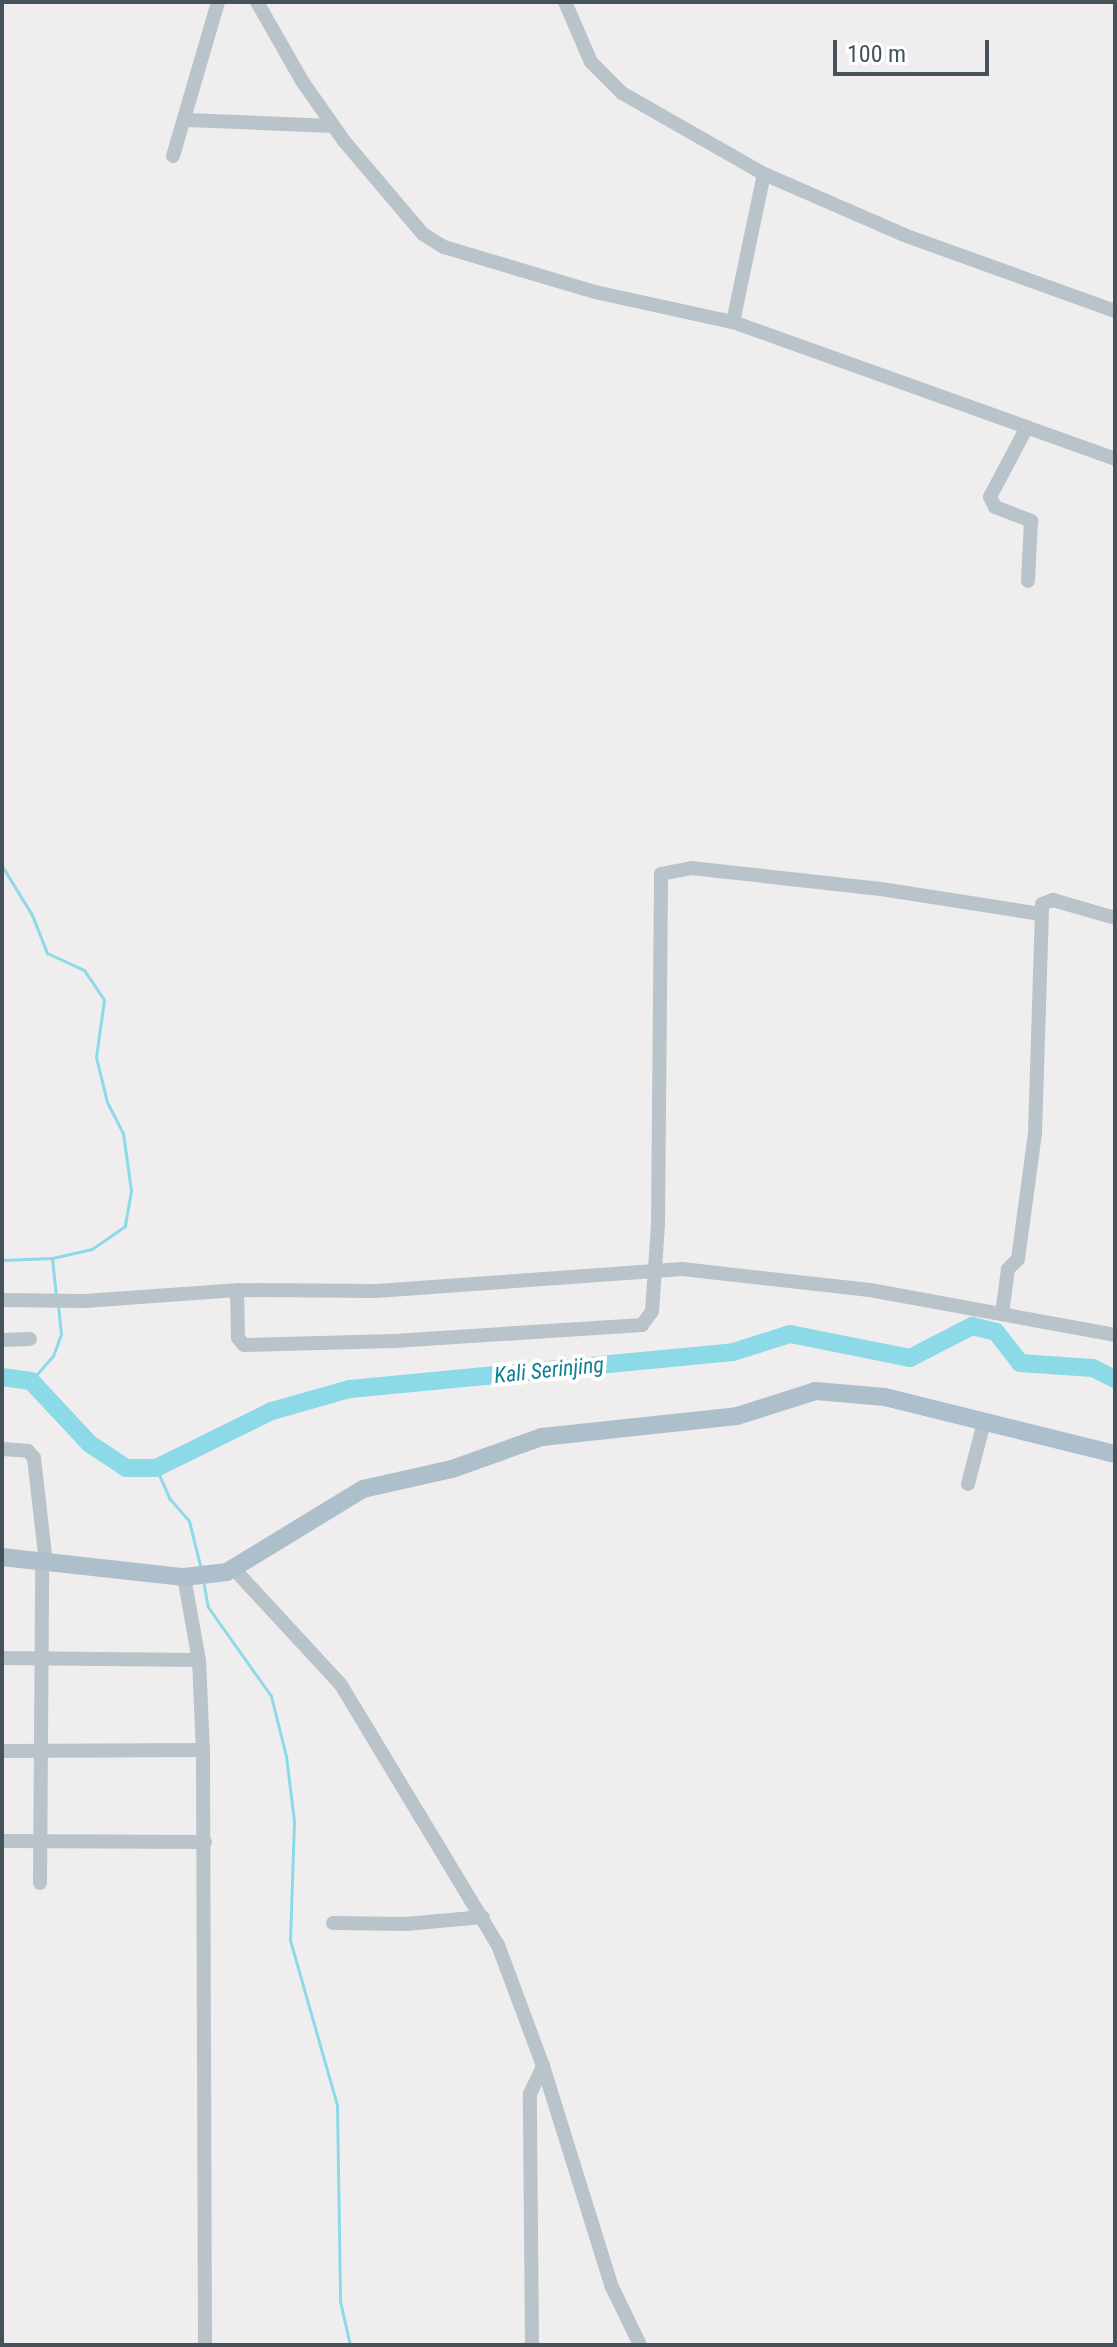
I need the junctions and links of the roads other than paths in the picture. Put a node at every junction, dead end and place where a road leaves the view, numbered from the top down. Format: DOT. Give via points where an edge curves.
graph roads {
  1 [pos="218,2"];
  2 [pos="257,2"];
  3 [pos="565,2"];
  4 [pos="188,120"];
  5 [pos="333,126"];
  6 [pos="173,156"];
  7 [pos="764,174"];
  8 [pos="1115,311"];
  9 [pos="733,322"];
  10 [pos="1027,427"];
  11 [pos="1115,459"];
  12 [pos="1028,581"];
  13 [pos="1041,914"];
  14 [pos="1115,918"];
  15 [pos="656,1270"];
  16 [pos="237,1290"];
  17 [pos="2,1300"];
  18 [pos="1002,1314"];
  19 [pos="1115,1335"];
  20 [pos="30,1339"];
  21 [pos="2,1340"];
  22 [pos="984,1422"];
  23 [pos="2,1449"];
  24 [pos="1115,1454"];
  25 [pos="968,1484"];
  26 [pos="2,1557"];
  27 [pos="44,1563"];
  28 [pos="234,1569"];
  29 [pos="196,1576"];
  30 [pos="2,1658"];
  31 [pos="41,1658"];
  32 [pos="199,1660"];
  33 [pos="203,1750"];
  34 [pos="2,1751"];
  35 [pos="41,1751"];
  36 [pos="2,1841"];
  37 [pos="39,1842"];
  38 [pos="205,1842"];
  39 [pos="40,1883"];
  40 [pos="483,1917"];
  41 [pos="333,1923"];
  42 [pos="543,2066"];
  43 [pos="205,2345"];
  44 [pos="532,2345"];
  45 [pos="640,2345"];
  1 -- 4 [label="street"];
  2 -- 5 [label="street"];
  3 -- 7 [label="street" via="591,62 622,93"];
  4 -- 5 [label="street"];
  4 -- 6 [label="street"];
  5 -- 9 [label="street" via="423,234 444,247 595,292"];
  7 -- 8 [label="street" via="904,235"];
  7 -- 9 [label="street"];
  9 -- 10 [label="street"];
  10 -- 11 [label="street"];
  10 -- 12 [label="street" via="990,497 995,507 1031,521"];
  13 -- 14 [label="street" via="1042,904 1053,900"];
  13 -- 15 [label="street" via="691,868 661,874"];
  13 -- 18 [label="street" via="1035,1133 1018,1259 1008,1269"];
  15 -- 16 [label="street" via="376,1291"];
  15 -- 16 [label="street" via="652,1311 636,1328 562,1327 394,1341 244,1345 238,1338"];
  15 -- 18 [label="street" via="870,1290"];
  16 -- 17 [label="street"];
  18 -- 19 [label="street"];
  20 -- 21 [label="street"];
  22 -- 24 [label="main road"];
  22 -- 25 [label="street"];
  22 -- 28 [label="main road" via="885,1397 829,1390 737,1416 542,1437 452,1469 363,1489"];
  23 -- 27 [label="street" via="28,1451 34,1458"];
  26 -- 27 [label="main road"];
  27 -- 29 [label="main road"];
  27 -- 31 [label="street"];
  28 -- 29 [label="main road"];
  28 -- 40 [label="street" via="341,1685"];
  29 -- 32 [label="street"];
  30 -- 31 [label="street"];
  31 -- 32 [label="street"];
  31 -- 35 [label="street"];
  32 -- 33 [label="street"];
  33 -- 35 [label="street"];
  33 -- 38 [label="street"];
  34 -- 35 [label="street"];
  35 -- 37 [label="street"];
  36 -- 37 [label="street"];
  37 -- 38 [label="street"];
  37 -- 39 [label="street"];
  38 -- 43 [label="street"];
  40 -- 41 [label="street"];
  40 -- 42 [label="street" via="516,1987"];
  42 -- 44 [label="street" via="530,2094"];
  42 -- 45 [label="street" via="612,2287"];
}
